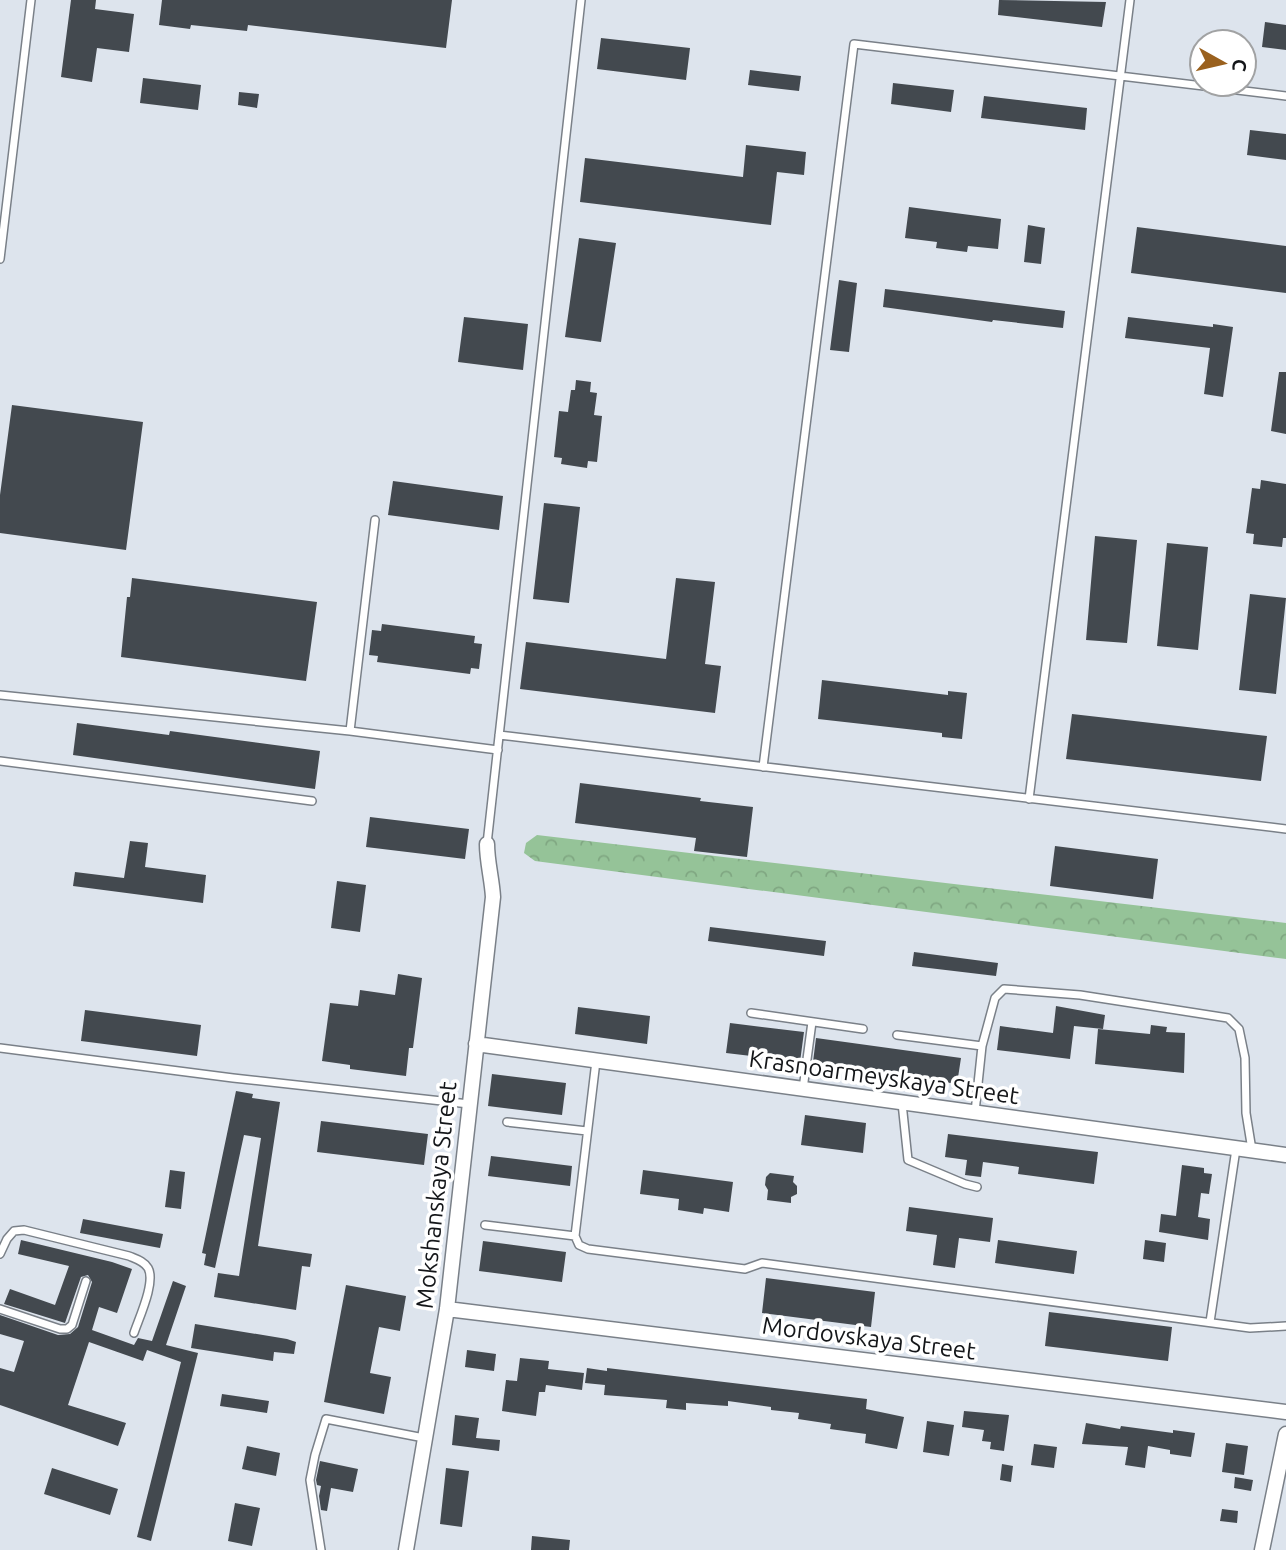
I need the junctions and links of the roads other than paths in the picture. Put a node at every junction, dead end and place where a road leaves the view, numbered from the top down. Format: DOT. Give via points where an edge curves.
graph roads {
  1 [pos="31,0"];
  2 [pos="581,0"];
  3 [pos="1130,0"];
  4 [pos="1121,75"];
  5 [pos="1286,96"];
  6 [pos="0,259"];
  7 [pos="375,520"];
  8 [pos="0,695"];
  9 [pos="350,731"];
  10 [pos="499,735"];
  11 [pos="498,750"];
  12 [pos="0,761"];
  13 [pos="763,767"];
  14 [pos="1030,799"];
  15 [pos="312,801"];
  16 [pos="1286,830"];
  17 [pos="487,844"];
  18 [pos="751,1013"];
  19 [pos="813,1022"];
  20 [pos="863,1029"];
  21 [pos="897,1035"];
  22 [pos="476,1044"];
  23 [pos="982,1046"];
  24 [pos="0,1048"];
  25 [pos="596,1060"];
  26 [pos="803,1089"];
  27 [pos="902,1102"];
  28 [pos="469,1104"];
  29 [pos="975,1112"];
  30 [pos="508,1122"];
  31 [pos="587,1131"];
  32 [pos="1236,1148"];
  33 [pos="1252,1150"];
  34 [pos="1286,1155"];
  35 [pos="977,1186"];
  36 [pos="485,1225"];
  37 [pos="575,1236"];
  38 [pos="0,1254"];
  39 [pos="86,1280"];
  40 [pos="0,1309"];
  41 [pos="447,1309"];
  42 [pos="1210,1322"];
  43 [pos="1286,1326"];
  44 [pos="134,1333"];
  45 [pos="1286,1412"];
  46 [pos="1286,1434"];
  47 [pos="425,1438"];
  48 [pos="321,1550"];
  49 [pos="406,1550"];
  50 [pos="1262,1550"];
  1 -- 6 [label="lane"];
  2 -- 10 [label="lane"];
  3 -- 4 [label="lane"];
  4 -- 5 [label="lane"];
  4 -- 13 [label="lane" via="854,44"];
  4 -- 14 [label="lane"];
  7 -- 9 [label="lane"];
  8 -- 9 [label="lane"];
  9 -- 11 [label="lane"];
  10 -- 11 [label="lane"];
  10 -- 13 [label="lane"];
  11 -- 17 [label="lane"];
  12 -- 15 [label="lane"];
  13 -- 14 [label="lane"];
  14 -- 16 [label="lane"];
  17 -- 22 [label="street, Mokshanskaya Street" via="493,897"];
  18 -- 19 [label="lane"];
  19 -- 20 [label="lane"];
  19 -- 26 [label="lane"];
  21 -- 23 [label="lane"];
  22 -- 25 [label="street, Krasnoarmeyskaya Street"];
  22 -- 28 [label="street, Mokshanskaya Street"];
  23 -- 29 [label="lane"];
  23 -- 33 [label="lane" via="995,998 1004,989 1080,995 1228,1018 1239,1029 1243,1048"];
  24 -- 28 [label="lane"];
  25 -- 26 [label="street, Krasnoarmeyskaya Street"];
  25 -- 31 [label="lane"];
  26 -- 27 [label="street, Krasnoarmeyskaya Street"];
  27 -- 29 [label="street, Krasnoarmeyskaya Street"];
  27 -- 35 [label="lane" via="908,1160"];
  28 -- 41 [label="street, Mokshanskaya Street"];
  29 -- 32 [label="street, Krasnoarmeyskaya Street"];
  30 -- 31 [label="lane"];
  31 -- 37 [label="lane"];
  32 -- 33 [label="street, Krasnoarmeyskaya Street"];
  32 -- 42 [label="lane"];
  33 -- 34 [label="street, Krasnoarmeyskaya Street"];
  36 -- 37 [label="lane"];
  37 -- 42 [label="lane" via="579,1245 588,1249 745,1269 762,1263"];
  38 -- 44 [label="lane" via="14,1231 24,1230 142,1261 151,1280"];
  39 -- 40 [label="lane" via="67,1329"];
  41 -- 45 [label="street, Mordovskaya Street"];
  41 -- 47 [label="street, Mokshanskaya Street"];
  42 -- 43 [label="lane" via="1250,1328"];
  46 -- 50 [label="street"];
  47 -- 48 [label="lane" via="326,1419 310,1480"];
  47 -- 49 [label="street, Mokshanskaya Street"];
}
